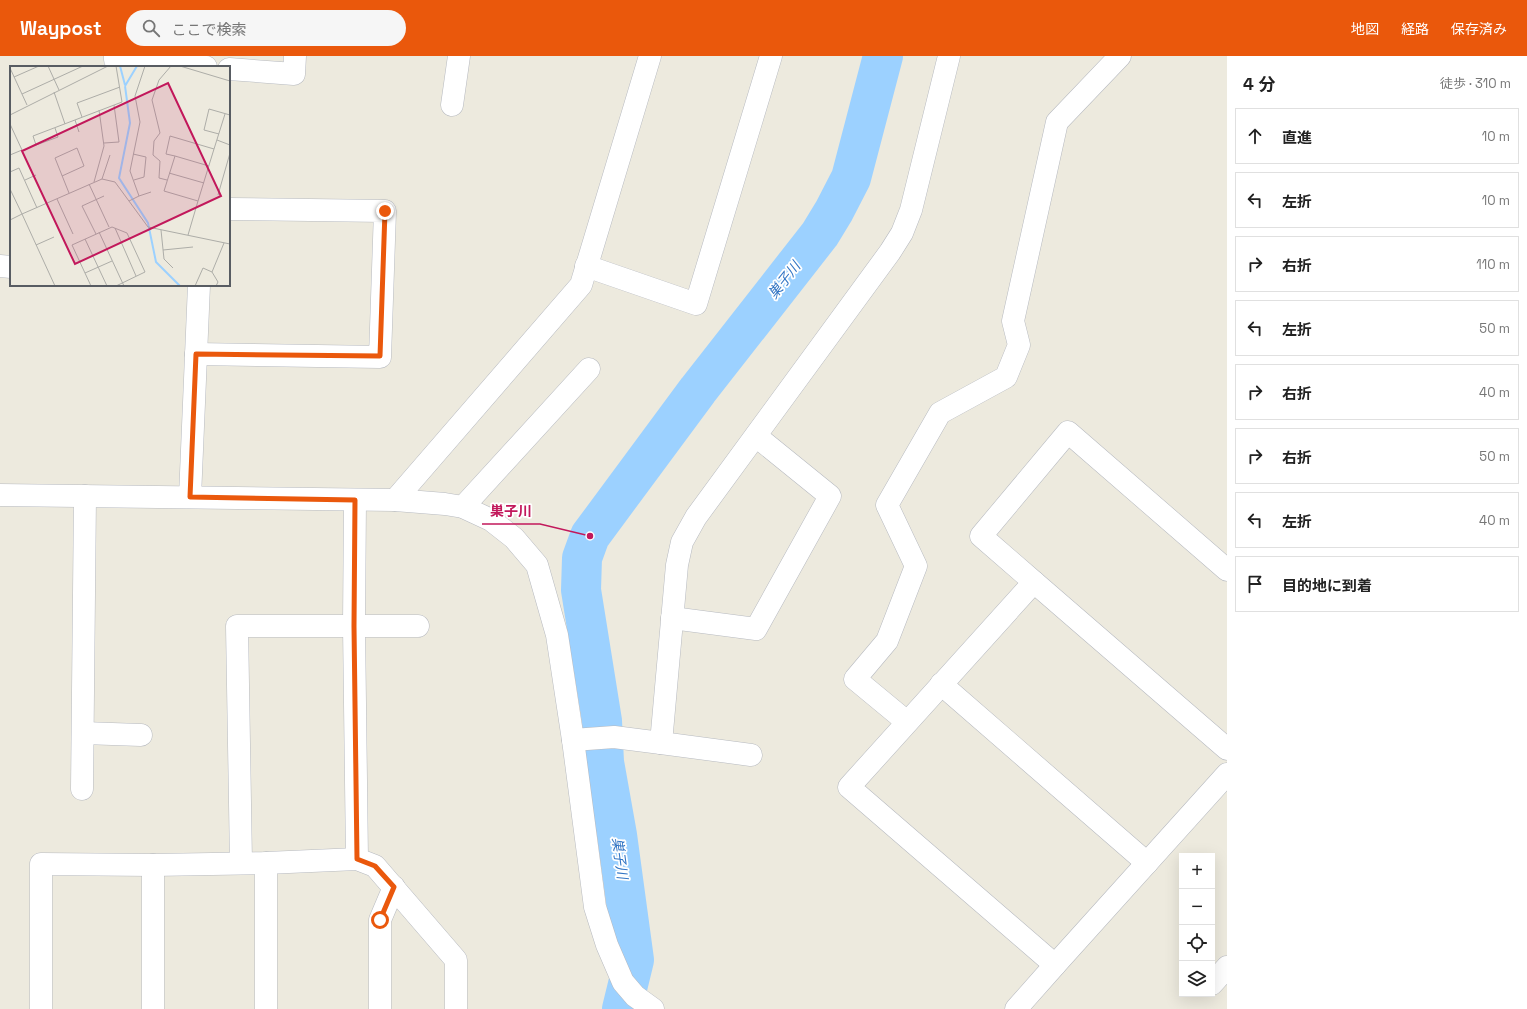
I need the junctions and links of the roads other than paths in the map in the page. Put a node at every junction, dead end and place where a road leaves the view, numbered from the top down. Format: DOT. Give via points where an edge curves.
graph roads {
  1 [pos="115,56"];
  2 [pos="295,56"];
  3 [pos="459,56"];
  4 [pos="650,56"];
  5 [pos="771,56"];
  6 [pos="949,56"];
  7 [pos="1120,56"];
  8 [pos="193,66"];
  9 [pos="230,69"];
  10 [pos="452,105"];
  11 [pos="230,209"];
  12 [pos="586,266"];
  13 [pos="199,286"];
  14 [pos="196,354"];
  15 [pos="589,369"];
  16 [pos="756,436"];
  17 [pos="0,495"];
  18 [pos="85,496"];
  19 [pos="190,497"];
  20 [pos="355,500"];
  21 [pos="395,500"];
  22 [pos="463,507"];
  23 [pos="1227,570"];
  24 [pos="1034,582"];
  25 [pos="672,618"];
  26 [pos="354,626"];
  27 [pos="418,626"];
  28 [pos="941,684"];
  29 [pos="907,722"];
  30 [pos="83,733"];
  31 [pos="141,735"];
  32 [pos="581,740"];
  33 [pos="661,743"];
  34 [pos="1227,749"];
  35 [pos="751,755"];
  36 [pos="1227,774"];
  37 [pos="82,789"];
  38 [pos="357,859"];
  39 [pos="241,862"];
  40 [pos="266,863"];
  41 [pos="1147,863"];
  42 [pos="153,865"];
  43 [pos="394,887"];
  44 [pos="1056,965"];
  45 [pos="1227,967"];
  46 [pos="1215,981"];
  47 [pos="41,1009"];
  48 [pos="153,1009"];
  49 [pos="266,1009"];
  50 [pos="380,1009"];
  51 [pos="456,1009"];
  52 [pos="653,1009"];
  53 [pos="1016,1009"];
  1 -- 8 [label="street" via="115,60"];
  2 -- 9 [label="street" via="294,74"];
  3 -- 10 [label="street"];
  4 -- 12 [label="street"];
  5 -- 12 [label="street" via="696,304"];
  6 -- 16 [label="street" via="911,210 902,233"];
  7 -- 29 [label="street" via="1057,122 1013,321 1019,345 1006,377 940,413 887,505 916,566 887,641 855,679"];
  11 -- 14 [label="street" via="385,211 380,356"];
  12 -- 21 [label="street" via="581,285"];
  13 -- 14 [label="street"];
  14 -- 19 [label="street"];
  15 -- 22 [label="street"];
  16 -- 25 [label="street" via="696,517 682,542"];
  16 -- 25 [label="street" via="830,496 756,629"];
  17 -- 18 [label="street"];
  18 -- 19 [label="street"];
  18 -- 30 [label="street"];
  19 -- 20 [label="street"];
  20 -- 21 [label="street"];
  20 -- 26 [label="street"];
  21 -- 22 [label="street"];
  22 -- 32 [label="street" via="491,520 514,538 537,565 557,635"];
  23 -- 24 [label="street" via="1068,432 980,536"];
  24 -- 28 [label="street"];
  24 -- 34 [label="street"];
  25 -- 33 [label="street"];
  26 -- 27 [label="street"];
  26 -- 38 [label="street"];
  26 -- 39 [label="street" via="237,626"];
  28 -- 29 [label="street"];
  28 -- 41 [label="street"];
  29 -- 44 [label="street" via="849,787"];
  30 -- 31 [label="street"];
  30 -- 37 [label="street"];
  32 -- 33 [label="street" via="614,737"];
  32 -- 52 [label="street" via="594,907 607,945 629,989"];
  33 -- 35 [label="street"];
  36 -- 41 [label="street"];
  38 -- 40 [label="street"];
  38 -- 43 [label="street" via="375,866"];
  39 -- 40 [label="street"];
  39 -- 42 [label="street"];
  40 -- 49 [label="street"];
  41 -- 44 [label="street"];
  42 -- 47 [label="street" via="41,864"];
  42 -- 48 [label="street"];
  43 -- 50 [label="street" via="380,920"];
  43 -- 51 [label="street" via="456,960"];
  44 -- 53 [label="street"];
  45 -- 46 [label="street"];
}
